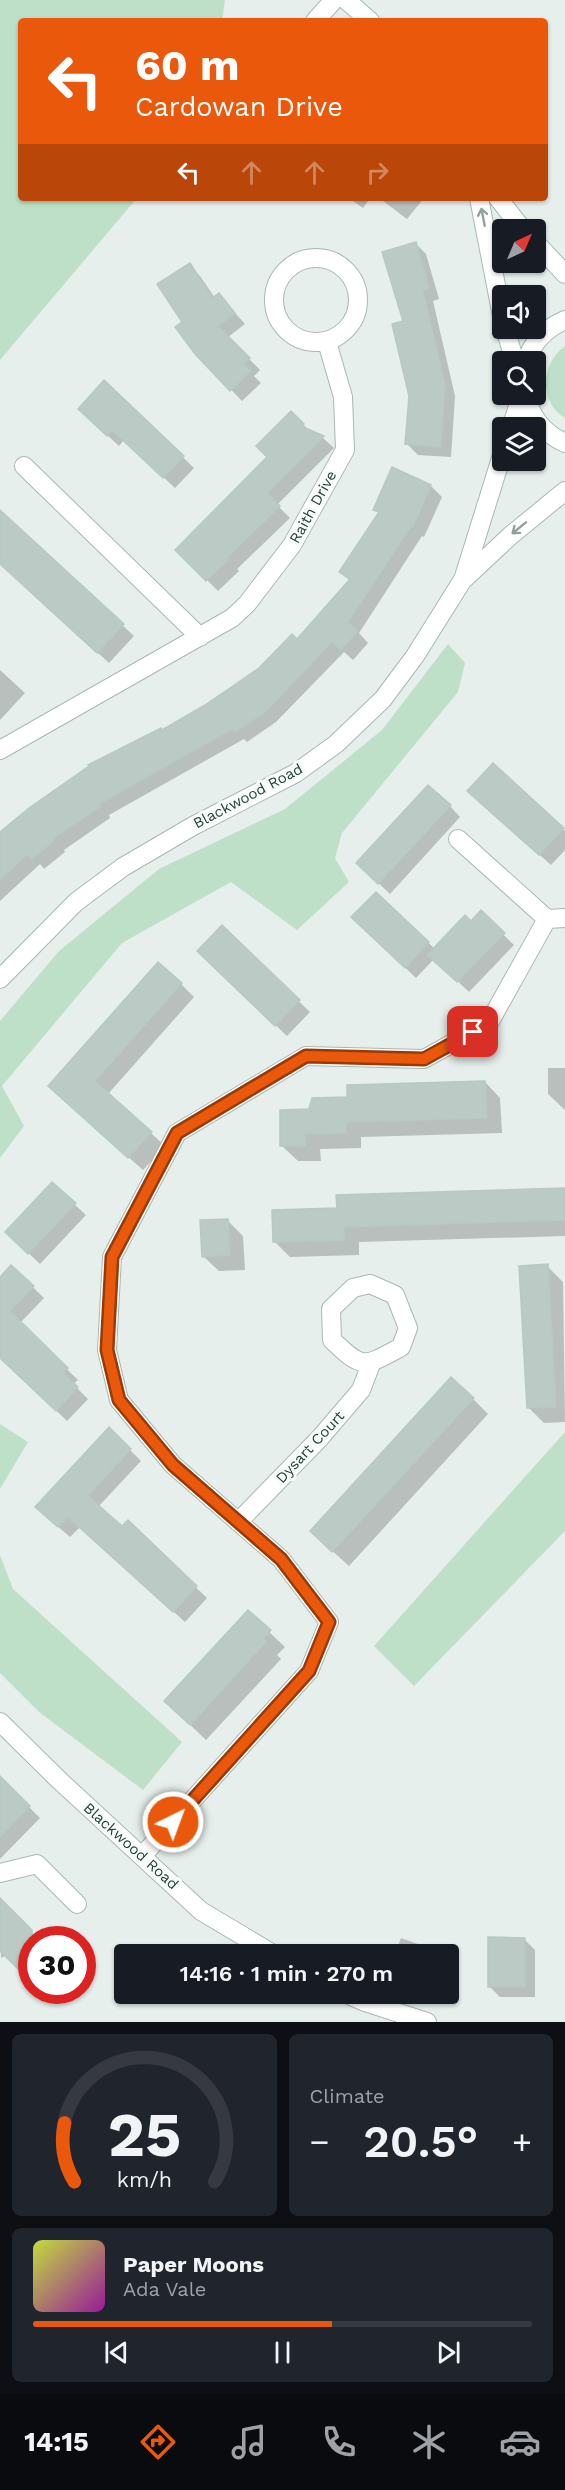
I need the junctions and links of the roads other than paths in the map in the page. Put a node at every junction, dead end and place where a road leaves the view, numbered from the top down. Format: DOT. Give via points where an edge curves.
graph roads {
  1 [pos="334,0"];
  2 [pos="346,0"];
  3 [pos="318,18"];
  4 [pos="367,18"];
  5 [pos="480,201"];
  6 [pos="500,201"];
  7 [pos="514,219"];
  8 [pos="546,254"];
  9 [pos="565,274"];
  10 [pos="496,285"];
  11 [pos="565,320"];
  12 [pos="327,342"];
  13 [pos="532,351"];
  14 [pos="527,405"];
  15 [pos="565,443"];
  16 [pos="24,466"];
  17 [pos="497,471"];
  18 [pos="565,491"];
  19 [pos="462,581"];
  20 [pos="200,636"];
  21 [pos="0,750"];
  22 [pos="458,839"];
  23 [pos="565,918"];
  24 [pos="547,920"];
  25 [pos="0,979"];
  26 [pos="370,1364"];
  27 [pos="238,1522"];
  28 [pos="0,1722"];
  29 [pos="142,1856"];
  30 [pos="0,1873"];
  31 [pos="77,1904"];
  32 [pos="256,1944"];
  33 [pos="371,2004"];
  34 [pos="427,2022"];
  1 -- 3 [label="street"];
  2 -- 4 [label="street"];
  10 -- 5 [label="street, one-way"];
  6 -- 7 [label="street"];
  8 -- 9 [label="street"];
  11 -- 13 [label="street" via="539,338"];
  12 -- 12 [label="street" via="301,341 277,320 273,299 279,277 292,264 315,257 338,262 357,284 360,306 348,330"];
  12 -- 20 [label="street, Raith Drive" via="343,397 345,450 292,545 247,604 232,618"];
  14 -- 15 [label="street" via="536,422"];
  16 -- 20 [label="street"];
  17 -- 19 [label="street, Blackwood Road"];
  18 -- 19 [label="street, Blackwood Road, one-way"];
  19 -- 25 [label="street, Blackwood Road" via="383,699 336,744 296,773 123,867 76,902"];
  20 -- 21 [label="street, Raith Drive"];
  22 -- 24 [label="street"];
  23 -- 24 [label="street"];
  24 -- 27 [label="street" via="489,1023 424,1059 306,1056 177,1133 112,1257 107,1350 119,1400 173,1465"];
  26 -- 26 [label="street" via="354,1361 332,1340 331,1309 353,1288 370,1284 395,1295 408,1328 401,1347"];
  26 -- 27 [label="street, Dysart Court" via="361,1390"];
  27 -- 29 [label="street" via="281,1559 329,1622 309,1671"];
  28 -- 29 [label="street, Blackwood Road"];
  29 -- 32 [label="street, Blackwood Road" via="201,1911"];
  30 -- 31 [label="street" via="37,1864"];
  33 -- 34 [label="street"];
}
